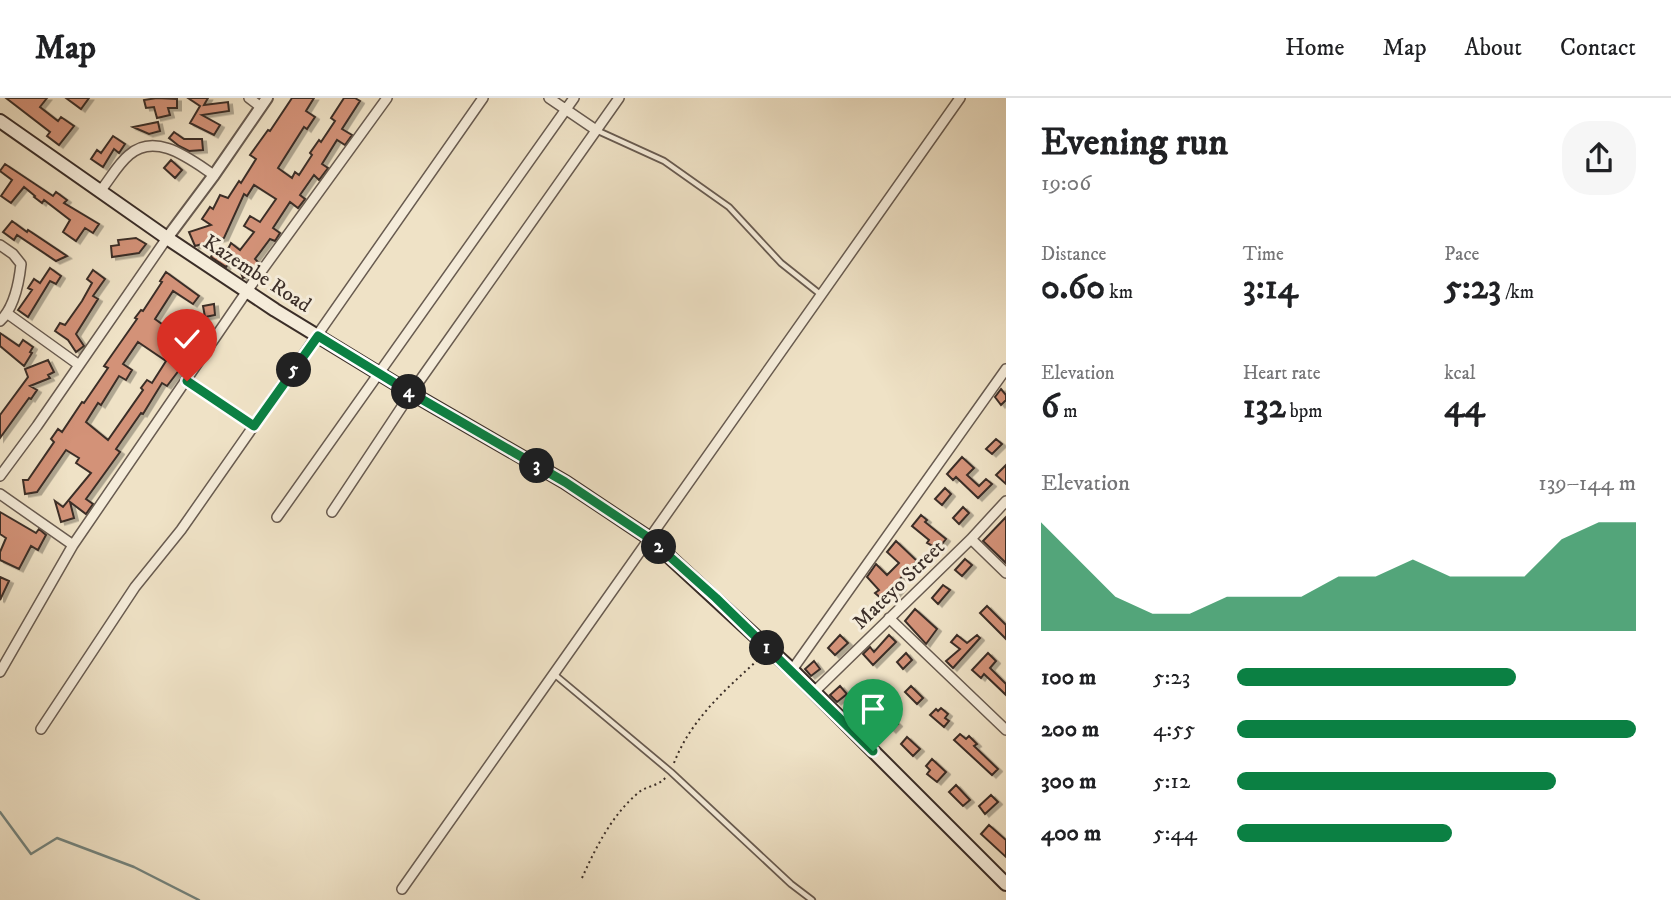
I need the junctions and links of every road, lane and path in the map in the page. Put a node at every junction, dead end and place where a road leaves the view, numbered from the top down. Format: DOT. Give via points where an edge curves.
graph roads {
  1 [pos="248,98"];
  2 [pos="387,98"];
  3 [pos="483,98"];
  4 [pos="549,98"];
  5 [pos="574,98"];
  6 [pos="619,98"];
  7 [pos="960,98"];
  8 [pos="264,103"];
  9 [pos="566,108"];
  10 [pos="0,121"];
  11 [pos="596,130"];
  12 [pos="214,176"];
  13 [pos="101,190"];
  14 [pos="167,238"];
  15 [pos="0,245"];
  16 [pos="247,291"];
  17 [pos="821,294"];
  18 [pos="8,314"];
  19 [pos="0,321"];
  20 [pos="318,336"];
  21 [pos="79,365"];
  22 [pos="1006,369"];
  23 [pos="378,373"];
  24 [pos="187,381"];
  25 [pos="411,393"];
  26 [pos="254,426"];
  27 [pos="0,475"];
  28 [pos="0,494"];
  29 [pos="1006,501"];
  30 [pos="332,512"];
  31 [pos="277,517"];
  32 [pos="649,538"];
  33 [pos="971,539"];
  34 [pos="73,545"];
  35 [pos="1006,573"];
  36 [pos="889,618"];
  37 [pos="769,650"];
  38 [pos="792,670"];
  39 [pos="0,672"];
  40 [pos="554,673"];
  41 [pos="814,692"];
  42 [pos="41,729"];
  43 [pos="1006,730"];
  44 [pos="671,772"];
  45 [pos="582,878"];
  46 [pos="1006,884"];
  47 [pos="402,889"];
  48 [pos="812,900"];
  1 -- 8 [label="street"];
  2 -- 16 [label="street"];
  3 -- 20 [label="street"];
  4 -- 9 [label="street"];
  5 -- 9 [label="street"];
  6 -- 11 [label="street"];
  7 -- 17 [label="street"];
  8 -- 12 [label="street"];
  9 -- 11 [label="street"];
  9 -- 23 [label="street"];
  10 -- 13 [label="main road, Kazembe Road"];
  11 -- 17 [label="lane" via="664,161 729,207 780,263"];
  11 -- 25 [label="street"];
  12 -- 13 [label="street" via="168,148 147,147 128,156"];
  12 -- 14 [label="street"];
  13 -- 14 [label="main road, Kazembe Road"];
  14 -- 16 [label="main road, Kazembe Road"];
  14 -- 21 [label="street"];
  15 -- 18 [label="street" via="21,264"];
  16 -- 20 [label="main road, Kazembe Road"];
  16 -- 24 [label="street"];
  17 -- 32 [label="street"];
  18 -- 19 [label="street"];
  18 -- 21 [label="street"];
  20 -- 23 [label="main road, Kazembe Road"];
  20 -- 26 [label="street"];
  21 -- 27 [label="street"];
  22 -- 38 [label="street"];
  23 -- 25 [label="main road, Kazembe Road"];
  23 -- 31 [label="street"];
  24 -- 26 [label="street"];
  24 -- 34 [label="street"];
  25 -- 30 [label="street"];
  25 -- 32 [label="main road, Kazembe Road" via="565,482"];
  26 -- 42 [label="street" via="135,587"];
  28 -- 34 [label="street"];
  29 -- 33 [label="street, Mateyo Street"];
  32 -- 37 [label="main road, Kazembe Road"];
  32 -- 40 [label="street"];
  33 -- 35 [label="street"];
  33 -- 36 [label="street, Mateyo Street"];
  34 -- 39 [label="street"];
  36 -- 41 [label="street, Mateyo Street"];
  36 -- 43 [label="street"];
  37 -- 38 [label="main road, Kazembe Road"];
  37 -- 44 [label="path" via="707,708"];
  38 -- 41 [label="main road, Kazembe Road"];
  40 -- 44 [label="lane"];
  40 -- 47 [label="street"];
  41 -- 46 [label="main road, Kazembe Road"];
  44 -- 45 [label="path" via="660,784 635,795 598,842"];
  44 -- 48 [label="lane"];
}
